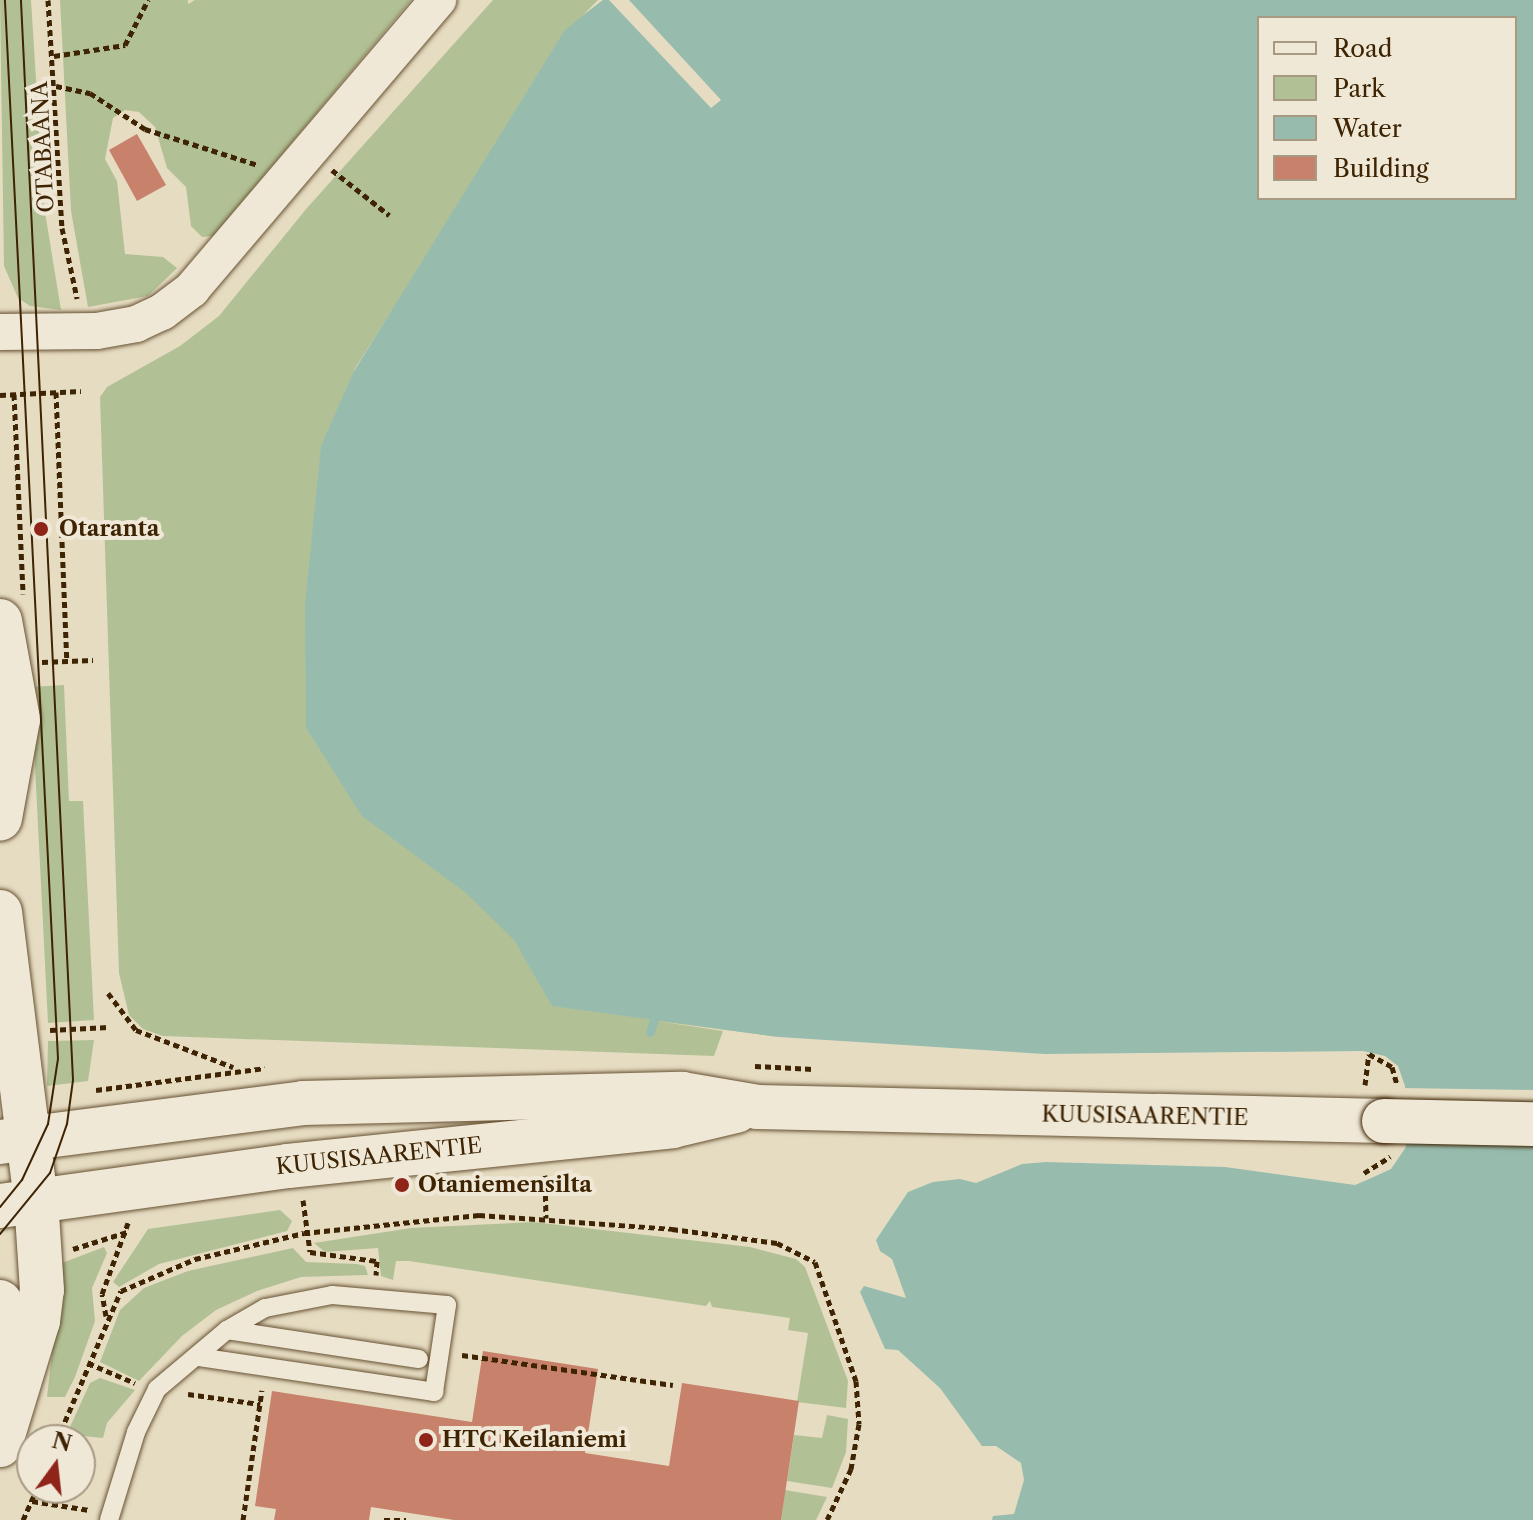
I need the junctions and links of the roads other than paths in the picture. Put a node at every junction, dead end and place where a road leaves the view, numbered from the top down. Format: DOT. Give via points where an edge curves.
graph roads {
  1 [pos="438,0"];
  2 [pos="0,332"];
  3 [pos="12,610"];
  4 [pos="0,818"];
  5 [pos="0,912"];
  6 [pos="758,1107"];
  7 [pos="1533,1124"];
  8 [pos="15,1140"];
  9 [pos="18,1203"];
  10 [pos="0,1302"];
  11 [pos="227,1330"];
  12 [pos="198,1357"];
  13 [pos="419,1359"];
  14 [pos="5,1425"];
  15 [pos="109,1520"];
  1 -- 2 [label="street" via="192,289 162,312 97,331"];
  3 -- 4 [label="main road" via="18,719"];
  5 -- 8 [label="main road"];
  6 -- 7 [label="main road, KUUSISAARENTIE, bridge" via="1375,1102"];
  6 -- 8 [label="main road, KUUSISAARENTIE" via="682,1094 303,1103"];
  6 -- 9 [label="main road, KUUSISAARENTIE" via="672,1126 288,1166"];
  8 -- 9 [label="main road"];
  9 -- 14 [label="main road" via="42,1290 28,1365"];
  10 -- 14 [label="main road"];
  11 -- 12 [label="lane"];
  11 -- 12 [label="lane" via="265,1308 298,1299 374,1296 447,1305 434,1392"];
  11 -- 13 [label="lane"];
  12 -- 15 [label="lane" via="157,1389 136,1432"];
}
